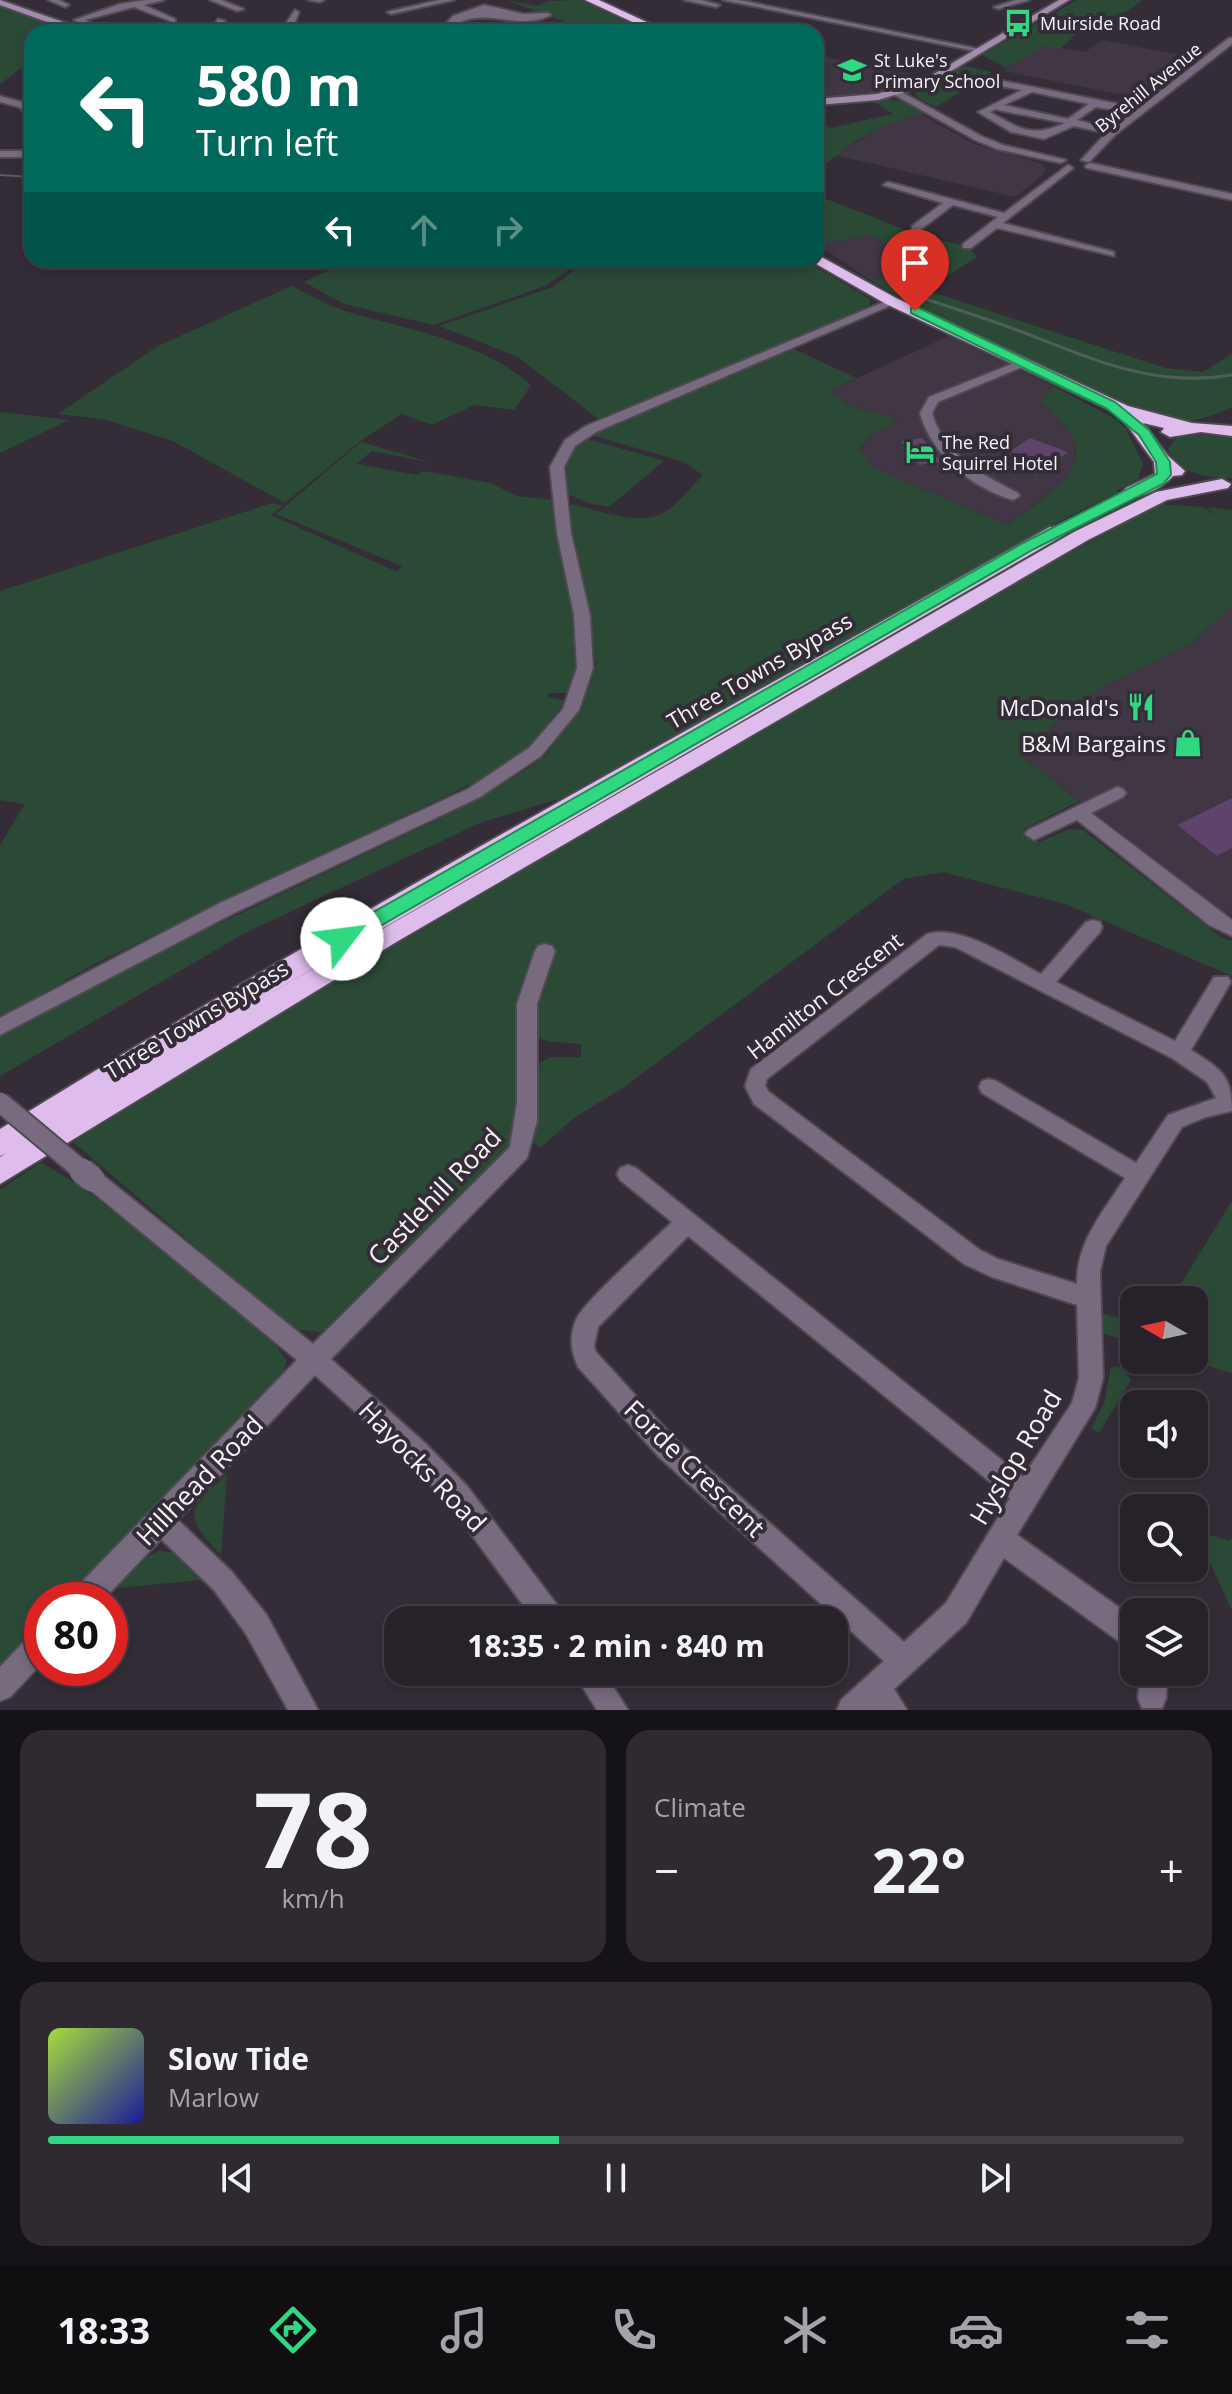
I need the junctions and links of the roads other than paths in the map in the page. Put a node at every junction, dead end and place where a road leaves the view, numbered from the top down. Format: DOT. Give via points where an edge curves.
graph roads {
  1 [pos="160,0"];
  2 [pos="214,0"];
  3 [pos="312,0"];
  4 [pos="320,0"];
  5 [pos="450,0"];
  6 [pos="590,0"];
  7 [pos="688,0"];
  8 [pos="727,0"];
  9 [pos="1025,0"];
  10 [pos="1043,0"];
  11 [pos="1062,1"];
  12 [pos="0,2"];
  13 [pos="752,2"];
  14 [pos="135,4"];
  15 [pos="998,7"];
  16 [pos="240,9"];
  17 [pos="827,9"];
  18 [pos="295,12"];
  19 [pos="391,12"];
  20 [pos="791,13"];
  21 [pos="547,15"];
  22 [pos="812,17"];
  23 [pos="172,21"];
  24 [pos="221,21"];
  25 [pos="776,21"];
  26 [pos="893,22"];
  27 [pos="61,24"];
  28 [pos="87,24"];
  29 [pos="219,24"];
  30 [pos="289,24"];
  31 [pos="448,24"];
  32 [pos="645,24"];
  33 [pos="858,26"];
  34 [pos="880,30"];
  35 [pos="843,34"];
  36 [pos="963,36"];
  37 [pos="927,39"];
  38 [pos="1232,40"];
  39 [pos="950,44"];
  40 [pos="913,48"];
  41 [pos="980,50"];
  42 [pos="1003,84"];
  43 [pos="1031,89"];
  44 [pos="896,92"];
  45 [pos="0,99"];
  46 [pos="824,102"];
  47 [pos="1098,103"];
  48 [pos="24,107"];
  49 [pos="998,107"];
  50 [pos="1140,111"];
  51 [pos="1073,122"];
  52 [pos="1113,132"];
  53 [pos="0,154"];
  54 [pos="24,154"];
  55 [pos="1088,163"];
  56 [pos="1064,164"];
  57 [pos="888,185"];
  58 [pos="1232,197"];
  59 [pos="953,200"];
  60 [pos="1005,216"];
  61 [pos="995,224"];
  62 [pos="916,228"];
  63 [pos="967,246"];
  64 [pos="1110,254"];
  65 [pos="824,262"];
  66 [pos="895,301"];
  67 [pos="1026,363"];
  68 [pos="1110,405"];
  69 [pos="1232,418"];
  70 [pos="1194,427"];
  71 [pos="1232,431"];
  72 [pos="1160,457"];
  73 [pos="1227,484"];
  74 [pos="1013,496"];
  75 [pos="1117,793"];
  76 [pos="1079,813"];
  77 [pos="1034,834"];
  78 [pos="1093,927"];
  79 [pos="1232,929"];
  80 [pos="545,951"];
  81 [pos="1221,982"];
  82 [pos="1043,984"];
  83 [pos="0,1027"];
  84 [pos="1179,1052"];
  85 [pos="989,1087"];
  86 [pos="0,1102"];
  87 [pos="1231,1103"];
  88 [pos="0,1144"];
  89 [pos="0,1172"];
  90 [pos="628,1174"];
  91 [pos="1138,1175"];
  92 [pos="686,1223"];
  93 [pos="1089,1298"];
  94 [pos="314,1359"];
  95 [pos="1026,1495"];
  96 [pos="160,1520"];
  97 [pos="1000,1539"];
  98 [pos="101,1582"];
  99 [pos="541,1606"];
  100 [pos="1120,1625"];
  101 [pos="905,1661"];
  102 [pos="24,1662"];
  103 [pos="597,1686"];
  104 [pos="0,1687"];
  105 [pos="884,1700"];
  106 [pos="304,1710"];
  107 [pos="614,1710"];
  108 [pos="851,1710"];
  1 -- 14 [label="street"];
  2 -- 16 [label="street"];
  3 -- 4 [label="street"];
  5 -- 19 [label="street"];
  6 -- 32 [label="highway"];
  7 -- 8 [label="street" via="715,9"];
  8 -- 13 [label="street"];
  9 -- 15 [label="street"];
  10 -- 11 [label="street"];
  11 -- 41 [label="street"];
  12 -- 27 [label="street"];
  13 -- 20 [label="street"];
  14 -- 23 [label="street"];
  14 -- 28 [label="street" via="78,20"];
  17 -- 22 [label="street"];
  18 -- 30 [label="street"];
  20 -- 22 [label="street"];
  20 -- 25 [label="street"];
  21 -- 31 [label="street" via="527,19 490,7"];
  22 -- 33 [label="street"];
  24 -- 29 [label="street"];
  26 -- 34 [label="street"];
  33 -- 34 [label="street"];
  33 -- 35 [label="street"];
  34 -- 37 [label="street"];
  36 -- 39 [label="street"];
  37 -- 39 [label="street"];
  37 -- 40 [label="street"];
  38 -- 50 [label="street, Byrehill Avenue"];
  39 -- 41 [label="street"];
  41 -- 44 [label="street" via="925,83"];
  42 -- 43 [label="street"];
  43 -- 47 [label="street"];
  43 -- 49 [label="street"];
  44 -- 46 [label="street"];
  44 -- 56 [label="street" via="989,143"];
  45 -- 48 [label="street"];
  47 -- 50 [label="street"];
  47 -- 51 [label="street"];
  49 -- 51 [label="street"];
  49 -- 51 [label="street" via="983,112 1014,130 1036,135 1052,135"];
  50 -- 52 [label="street, Byrehill Avenue"];
  51 -- 52 [label="street"];
  52 -- 55 [label="street, Byrehill Avenue"];
  53 -- 54 [label="street"];
  55 -- 56 [label="street" via="1072,158"];
  55 -- 58 [label="street"];
  56 -- 60 [label="street"];
  57 -- 59 [label="street"];
  59 -- 60 [label="street"];
  59 -- 62 [label="street"];
  60 -- 61 [label="street"];
  61 -- 63 [label="street"];
  61 -- 64 [label="street"];
  65 -- 66 [label="highway"];
  66 -- 67 [label="highway"];
  66 -- 83 [label="street" via="591,429 563,451 557,467 564,533 582,615 585,668 571,710 535,752 474,793 213,915"];
  67 -- 68 [label="highway"];
  67 -- 74 [label="street" via="933,400 926,413 938,439 958,462"];
  68 -- 70 [label="highway" via="1152,421"];
  68 -- 72 [label="highway" via="1144,433"];
  69 -- 70 [label="highway"];
  70 -- 71 [label="highway"];
  70 -- 72 [label="highway, Three Towns Bypass" via="1162,436 1156,444"];
  72 -- 73 [label="highway" via="1187,477"];
  72 -- 88 [label="highway, Three Towns Bypass" via="1164,475 1158,481 1028,546 568,808"];
  73 -- 89 [label="highway, Three Towns Bypass" via="1162,496 1045,556 389,935"];
  75 -- 76 [label="street"];
  76 -- 77 [label="street"];
  76 -- 79 [label="street"];
  78 -- 82 [label="street"];
  80 -- 94 [label="street, Castlehill Road" via="527,1003 528,1121 519,1152"];
  81 -- 84 [label="street"];
  82 -- 84 [label="street, Hamilton Crescent"];
  82 -- 93 [label="street, Hamilton Crescent" via="961,942 934,939 758,1075 755,1086 761,1098 972,1257"];
  84 -- 87 [label="street, Hamilton Crescent" via="1214,1076"];
  85 -- 91 [label="street"];
  86 -- 94 [label="street, Hayocks Road, bridge"];
  87 -- 91 [label="street, Hyslop Road" via="1175,1121"];
  90 -- 92 [label="street"];
  91 -- 93 [label="street, Hyslop Road" via="1095,1243"];
  92 -- 95 [label="street"];
  92 -- 101 [label="street, Forde Crescent" via="587,1322 582,1346 587,1359 668,1449"];
  93 -- 95 [label="street, Hyslop Road" via="1088,1393"];
  94 -- 96 [label="street, Hillhead Road"];
  94 -- 99 [label="street, Hayocks Road" via="458,1495"];
  95 -- 97 [label="street, Hyslop Road"];
  96 -- 98 [label="street, Hillhead Road"];
  96 -- 106 [label="street" via="223,1581 256,1624"];
  97 -- 100 [label="street"];
  97 -- 101 [label="street, Hyslop Road" via="956,1613"];
  101 -- 105 [label="street, Hyslop Road"];
  102 -- 104 [label="street"];
  103 -- 107 [label="street"];
  105 -- 108 [label="street, Hyslop Road"];
}
